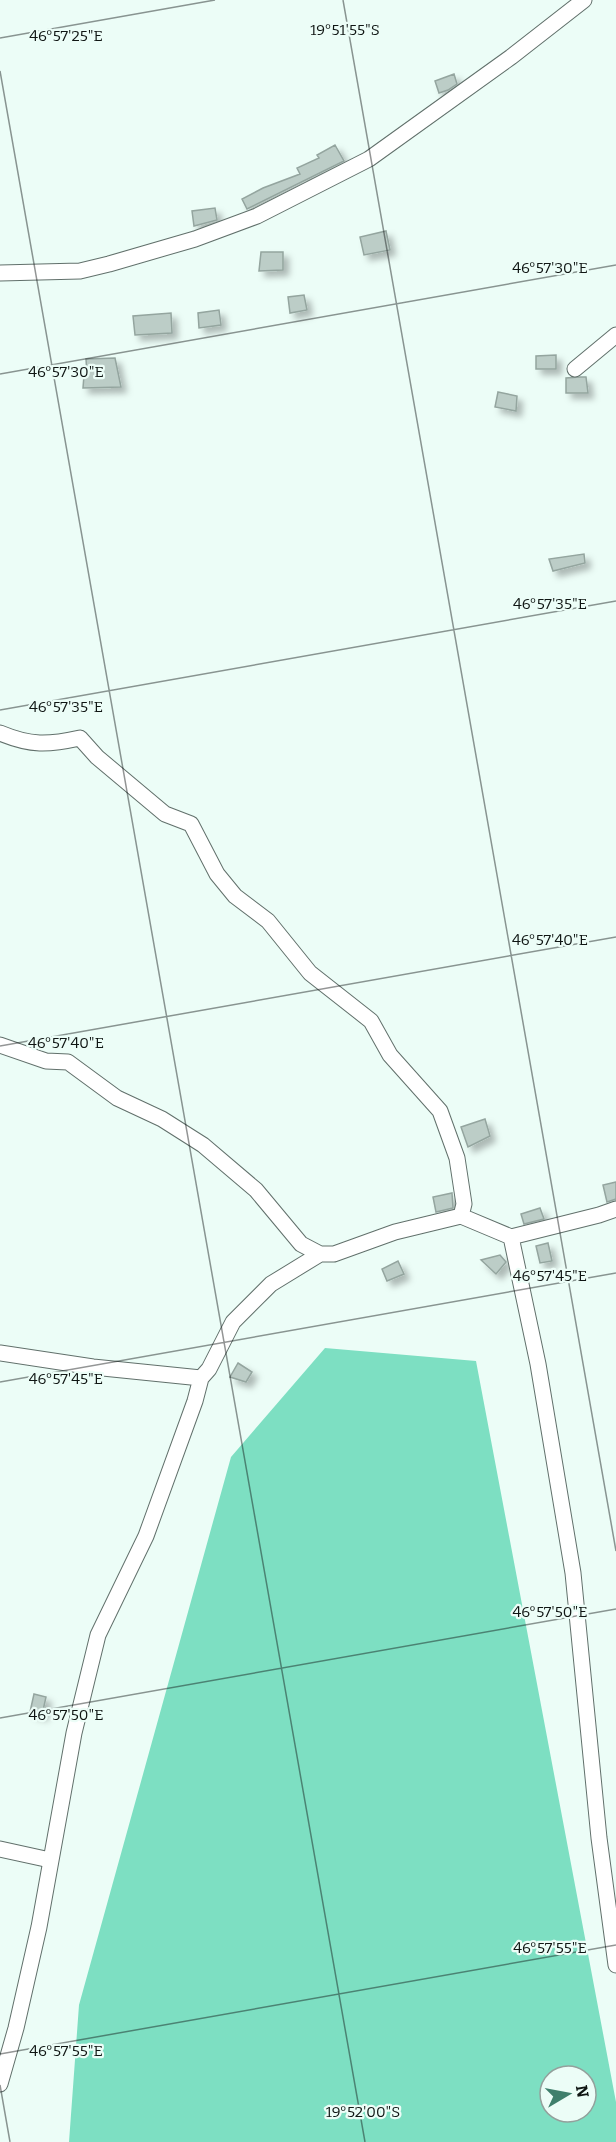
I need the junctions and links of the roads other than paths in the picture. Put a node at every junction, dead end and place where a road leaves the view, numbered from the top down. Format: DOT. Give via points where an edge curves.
graph roads {
  1 [pos="584,0"];
  2 [pos="0,273"];
  3 [pos="616,335"];
  4 [pos="575,369"];
  5 [pos="0,734"];
  6 [pos="0,1045"];
  7 [pos="616,1209"];
  8 [pos="462,1216"];
  9 [pos="511,1237"];
  10 [pos="320,1254"];
  11 [pos="0,1353"];
  12 [pos="201,1378"];
  13 [pos="0,1849"];
  14 [pos="50,1860"];
  15 [pos="616,1965"];
  16 [pos="0,2084"];
  1 -- 2 [label="street" via="369,159 257,216 99,267"];
  3 -- 4 [label="street"];
  5 -- 8 [label="street" via="18,741 52,744 80,738 165,814 191,824 217,874 235,896 268,921 310,973 371,1021 390,1055 440,1111 457,1158 464,1204"];
  6 -- 10 [label="street" via="46,1061 68,1062 117,1098 162,1119 203,1145 256,1190 301,1244"];
  7 -- 9 [label="street"];
  8 -- 9 [label="street"];
  8 -- 10 [label="street" via="395,1232 334,1254"];
  9 -- 15 [label="street" via="538,1364 573,1573 599,1838"];
  10 -- 12 [label="street" via="271,1284 234,1322"];
  11 -- 12 [label="street"];
  12 -- 14 [label="street" via="146,1536 98,1635 74,1733"];
  13 -- 14 [label="street"];
  14 -- 16 [label="street" via="39,1927"];
}
